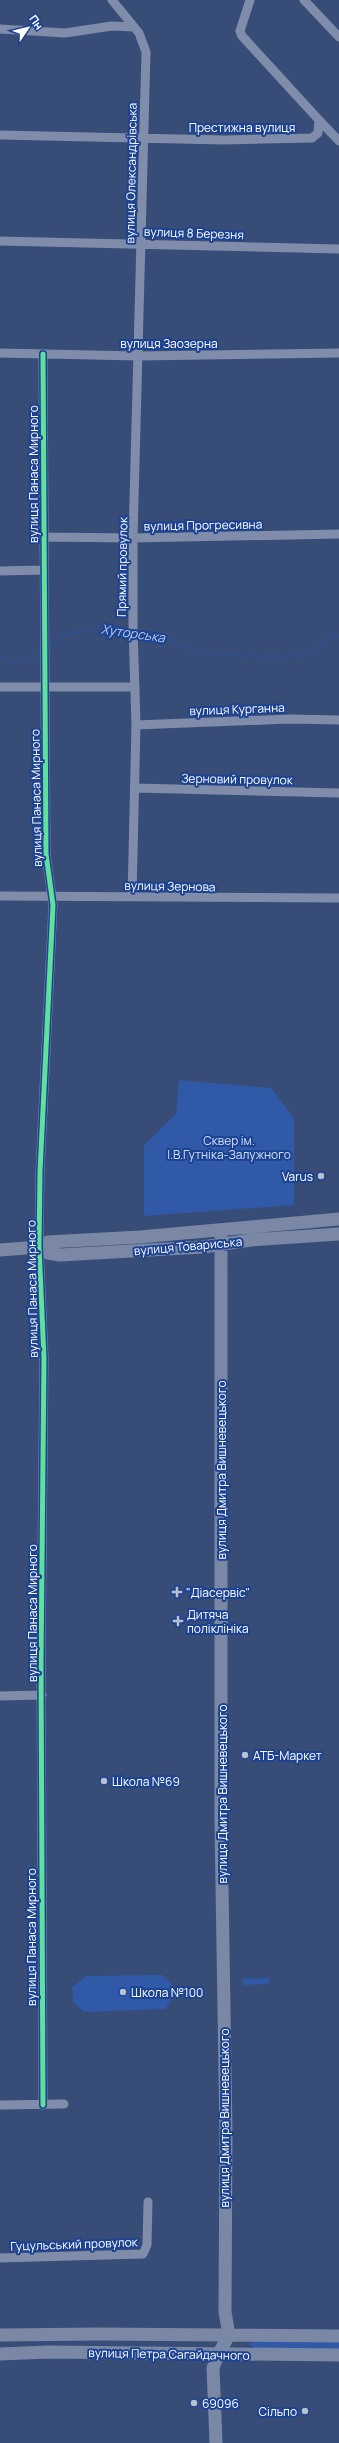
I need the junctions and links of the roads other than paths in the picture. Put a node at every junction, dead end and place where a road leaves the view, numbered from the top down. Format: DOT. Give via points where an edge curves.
graph roads {
  1 [pos="112,0"];
  2 [pos="250,0"];
  3 [pos="304,0"];
  4 [pos="134,27"];
  5 [pos="0,29"];
  6 [pos="339,37"];
  7 [pos="319,120"];
  8 [pos="0,135"];
  9 [pos="144,139"];
  10 [pos="339,141"];
  11 [pos="0,241"];
  12 [pos="142,244"];
  13 [pos="339,249"];
  14 [pos="0,353"];
  15 [pos="339,353"];
  16 [pos="43,354"];
  17 [pos="138,356"];
  18 [pos="339,534"];
  19 [pos="43,537"];
  20 [pos="133,538"];
  21 [pos="43,570"];
  22 [pos="0,571"];
  23 [pos="45,686"];
  24 [pos="0,687"];
  25 [pos="134,687"];
  26 [pos="339,720"];
  27 [pos="136,725"];
  28 [pos="135,788"];
  29 [pos="339,793"];
  30 [pos="51,894"];
  31 [pos="0,896"];
  32 [pos="132,897"];
  33 [pos="339,898"];
  34 [pos="339,1219"];
  35 [pos="251,1226"];
  36 [pos="221,1230"];
  37 [pos="339,1234"];
  38 [pos="251,1240"];
  39 [pos="222,1245"];
  40 [pos="40,1247"];
  41 [pos="0,1250"];
  42 [pos="42,1695"];
  43 [pos="0,1696"];
  44 [pos="64,2104"];
  45 [pos="0,2105"];
  46 [pos="43,2105"];
  47 [pos="148,2202"];
  48 [pos="0,2258"];
  49 [pos="0,2335"];
  50 [pos="229,2335"];
  51 [pos="339,2336"];
  52 [pos="0,2354"];
  53 [pos="218,2355"];
  54 [pos="339,2355"];
  55 [pos="216,2443"];
  1 -- 4 [label="street, вулиця Олександрівська"];
  2 -- 7 [label="street, Престижна вулиця" via="240,32 242,36"];
  3 -- 6 [label="street"];
  4 -- 5 [label="street" via="112,26 65,33"];
  4 -- 9 [label="street, вулиця Олександрівська" via="146,52"];
  7 -- 9 [label="street, Престижна вулиця" via="318,133 312,138"];
  7 -- 10 [label="street"];
  8 -- 9 [label="street, Престижна вулиця"];
  9 -- 12 [label="street, вулиця Олександрівська"];
  11 -- 12 [label="street, вулиця 8 Березня"];
  12 -- 13 [label="street, вулиця 8 Березня"];
  12 -- 17 [label="street, вулиця Олександрівська"];
  14 -- 16 [label="street, вулиця Заозерна"];
  15 -- 17 [label="street, вулиця Заозерна"];
  16 -- 17 [label="street, вулиця Заозерна"];
  16 -- 19 [label="street, вулиця Панаса Мирного"];
  17 -- 20 [label="street, Прямий провулок"];
  18 -- 20 [label="street, вулиця Прогресивна"];
  19 -- 20 [label="street, вулиця Прогресивна"];
  19 -- 21 [label="street, вулиця Панаса Мирного"];
  20 -- 25 [label="street, Прямий провулок"];
  21 -- 22 [label="street"];
  21 -- 23 [label="street, вулиця Панаса Мирного"];
  23 -- 24 [label="street"];
  23 -- 25 [label="street"];
  23 -- 30 [label="street, вулиця Панаса Мирного" via="46,870"];
  25 -- 27 [label="street, Прямий провулок"];
  26 -- 27 [label="street, вулиця Курганна" via="290,719"];
  27 -- 28 [label="street, Прямий провулок"];
  28 -- 29 [label="street, Зерновий провулок"];
  28 -- 32 [label="street, Прямий провулок"];
  30 -- 31 [label="street, вулиця Зернова"];
  30 -- 32 [label="street, вулиця Зернова"];
  30 -- 40 [label="street, вулиця Панаса Мирного" via="40,1172"];
  32 -- 33 [label="street, вулиця Зернова"];
  34 -- 35 [label="street, вулиця Товариська"];
  35 -- 36 [label="street, вулиця Товариська"];
  35 -- 38 [label="street" via="244,1233"];
  36 -- 39 [label="street, вулиця Дмитра Вишневецького"];
  36 -- 40 [label="street, вулиця Товариська" via="48,1242"];
  37 -- 38 [label="street, вулиця Товариська"];
  38 -- 39 [label="street, вулиця Товариська"];
  39 -- 40 [label="street, вулиця Товариська" via="60,1255 48,1253"];
  39 -- 50 [label="street, вулиця Дмитра Вишневецького" via="221,1824 226,2132 225,2312"];
  40 -- 41 [label="street, вулиця Товариська"];
  40 -- 42 [label="street, вулиця Панаса Мирного" via="44,1358"];
  42 -- 43 [label="street"];
  42 -- 46 [label="street, вулиця Панаса Мирного"];
  44 -- 46 [label="street"];
  45 -- 46 [label="street"];
  47 -- 48 [label="street, Гуцульський провулок" via="147,2245 143,2254"];
  49 -- 50 [label="street, вулиця Петра Сагайдачного"];
  50 -- 51 [label="street, вулиця Петра Сагайдачного"];
  50 -- 53 [label="street"];
  52 -- 53 [label="street, вулиця Петра Сагайдачного" via="49,2352"];
  53 -- 54 [label="street, вулиця Петра Сагайдачного"];
  53 -- 55 [label="street" via="213,2368"];
}
